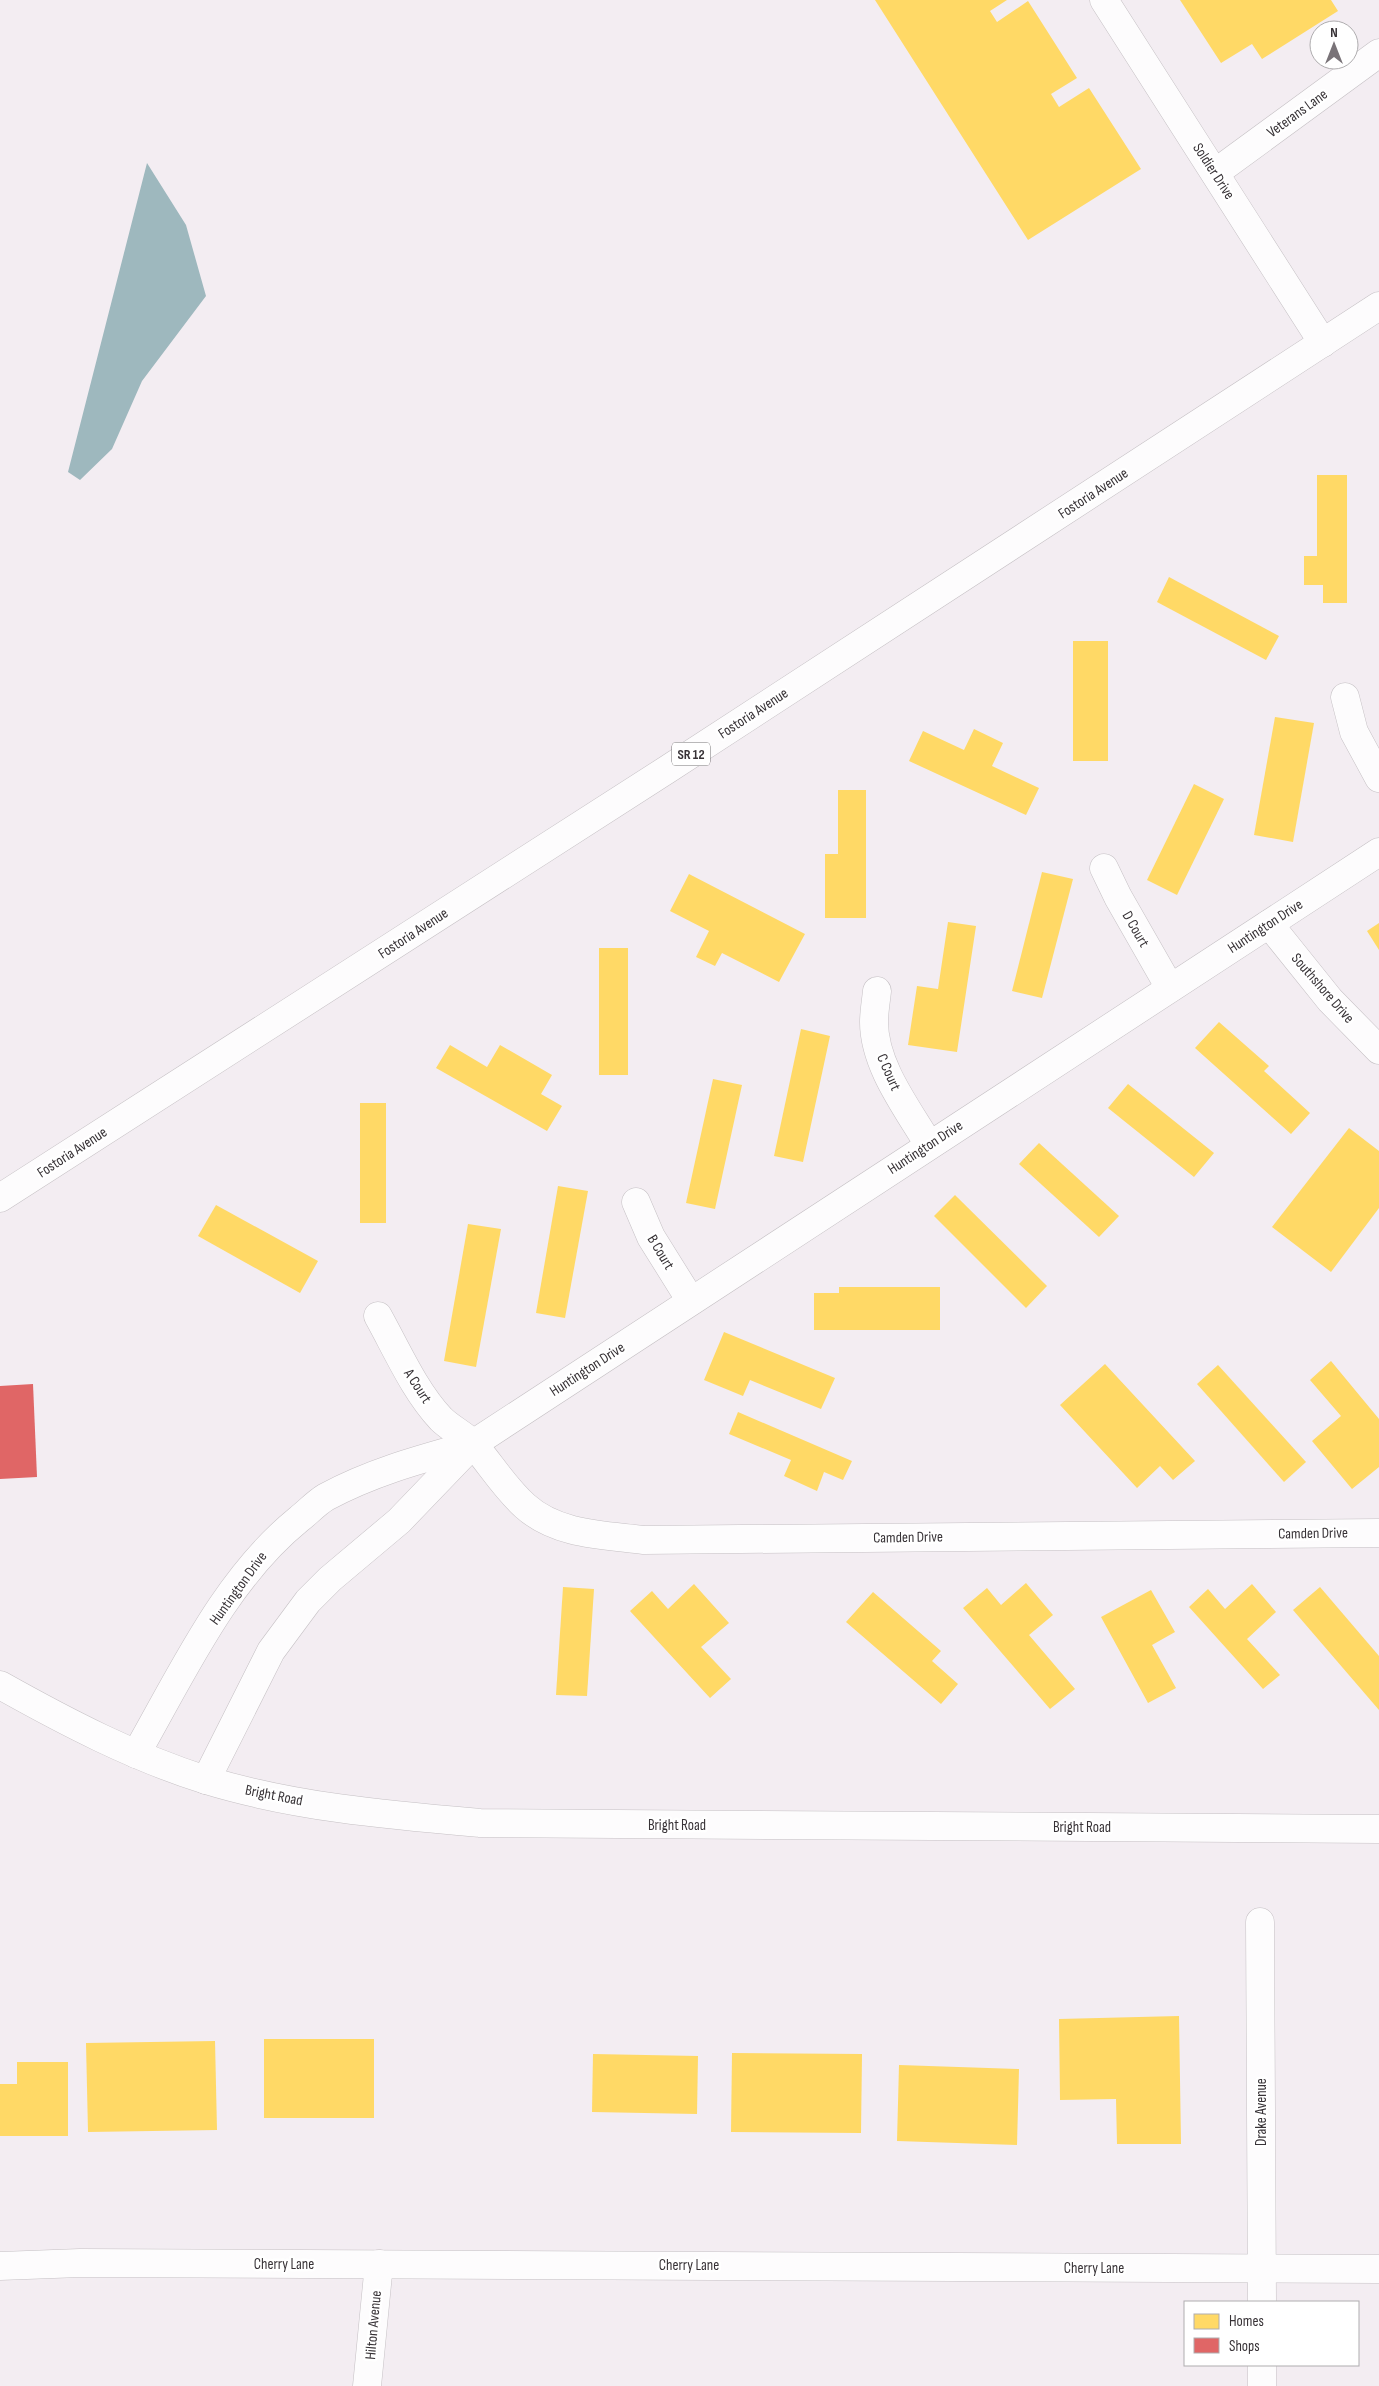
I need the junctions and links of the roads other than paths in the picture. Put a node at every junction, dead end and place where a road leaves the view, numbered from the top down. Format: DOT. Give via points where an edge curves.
graph roads {
  1 [pos="1104,0"];
  2 [pos="1379,53"];
  3 [pos="1215,173"];
  4 [pos="1379,306"];
  5 [pos="1323,342"];
  6 [pos="1345,698"];
  7 [pos="1379,778"];
  8 [pos="1379,852"];
  9 [pos="1104,868"];
  10 [pos="1269,924"];
  11 [pos="1170,988"];
  12 [pos="877,991"];
  13 [pos="1379,1050"];
  14 [pos="929,1145"];
  15 [pos="0,1198"];
  16 [pos="636,1202"];
  17 [pos="691,1301"];
  18 [pos="378,1316"];
  19 [pos="473,1444"];
  20 [pos="1379,1533"];
  21 [pos="0,1685"];
  22 [pos="136,1754"];
  23 [pos="206,1780"];
  24 [pos="1379,1829"];
  25 [pos="1260,1922"];
  26 [pos="379,2264"];
  27 [pos="0,2266"];
  28 [pos="1262,2269"];
  29 [pos="1379,2269"];
  30 [pos="1262,2301"];
  31 [pos="1262,2366"];
  32 [pos="367,2386"];
  33 [pos="1262,2386"];
  1 -- 3 [label="street, Soldier Drive"];
  2 -- 3 [label="street, Veterans Lane"];
  3 -- 5 [label="street, Soldier Drive"];
  4 -- 5 [label="street, Fostoria Avenue / SR 12"];
  5 -- 15 [label="street, Fostoria Avenue / SR 12" via="668,769"];
  6 -- 7 [label="street" via="1354,732"];
  8 -- 10 [label="street, Huntington Drive"];
  9 -- 11 [label="street, D Court"];
  10 -- 11 [label="street, Huntington Drive"];
  10 -- 13 [label="street, Southshore Drive" via="1330,1000"];
  11 -- 14 [label="street, Huntington Drive"];
  12 -- 14 [label="street, C Court" via="874,1023 880,1053 892,1082"];
  14 -- 17 [label="street, Huntington Drive"];
  16 -- 17 [label="street, B Court" via="651,1237"];
  17 -- 19 [label="street, Huntington Drive"];
  18 -- 19 [label="street, A Court" via="420,1391 442,1419"];
  19 -- 20 [label="street, Camden Drive" via="498,1478 526,1507 553,1523 583,1533 644,1540"];
  19 -- 22 [label="street, Huntington Drive" via="379,1471 324,1498 277,1537 256,1560 219,1612"];
  19 -- 23 [label="street, Huntington Drive" via="398,1521 308,1601 271,1651"];
  21 -- 22 [label="street, Bright Road" via="68,1723"];
  22 -- 23 [label="street, Bright Road"];
  23 -- 24 [label="street, Bright Road" via="259,1794 379,1814 480,1823"];
  25 -- 28 [label="street, Drake Avenue"];
  26 -- 27 [label="street, Cherry Lane" via="80,2263"];
  26 -- 28 [label="street, Cherry Lane"];
  26 -- 32 [label="street, Hilton Avenue"];
  28 -- 29 [label="street, Cherry Lane"];
  28 -- 30 [label="street, Drake Avenue"];
  31 -- 33 [label="street"];
}
